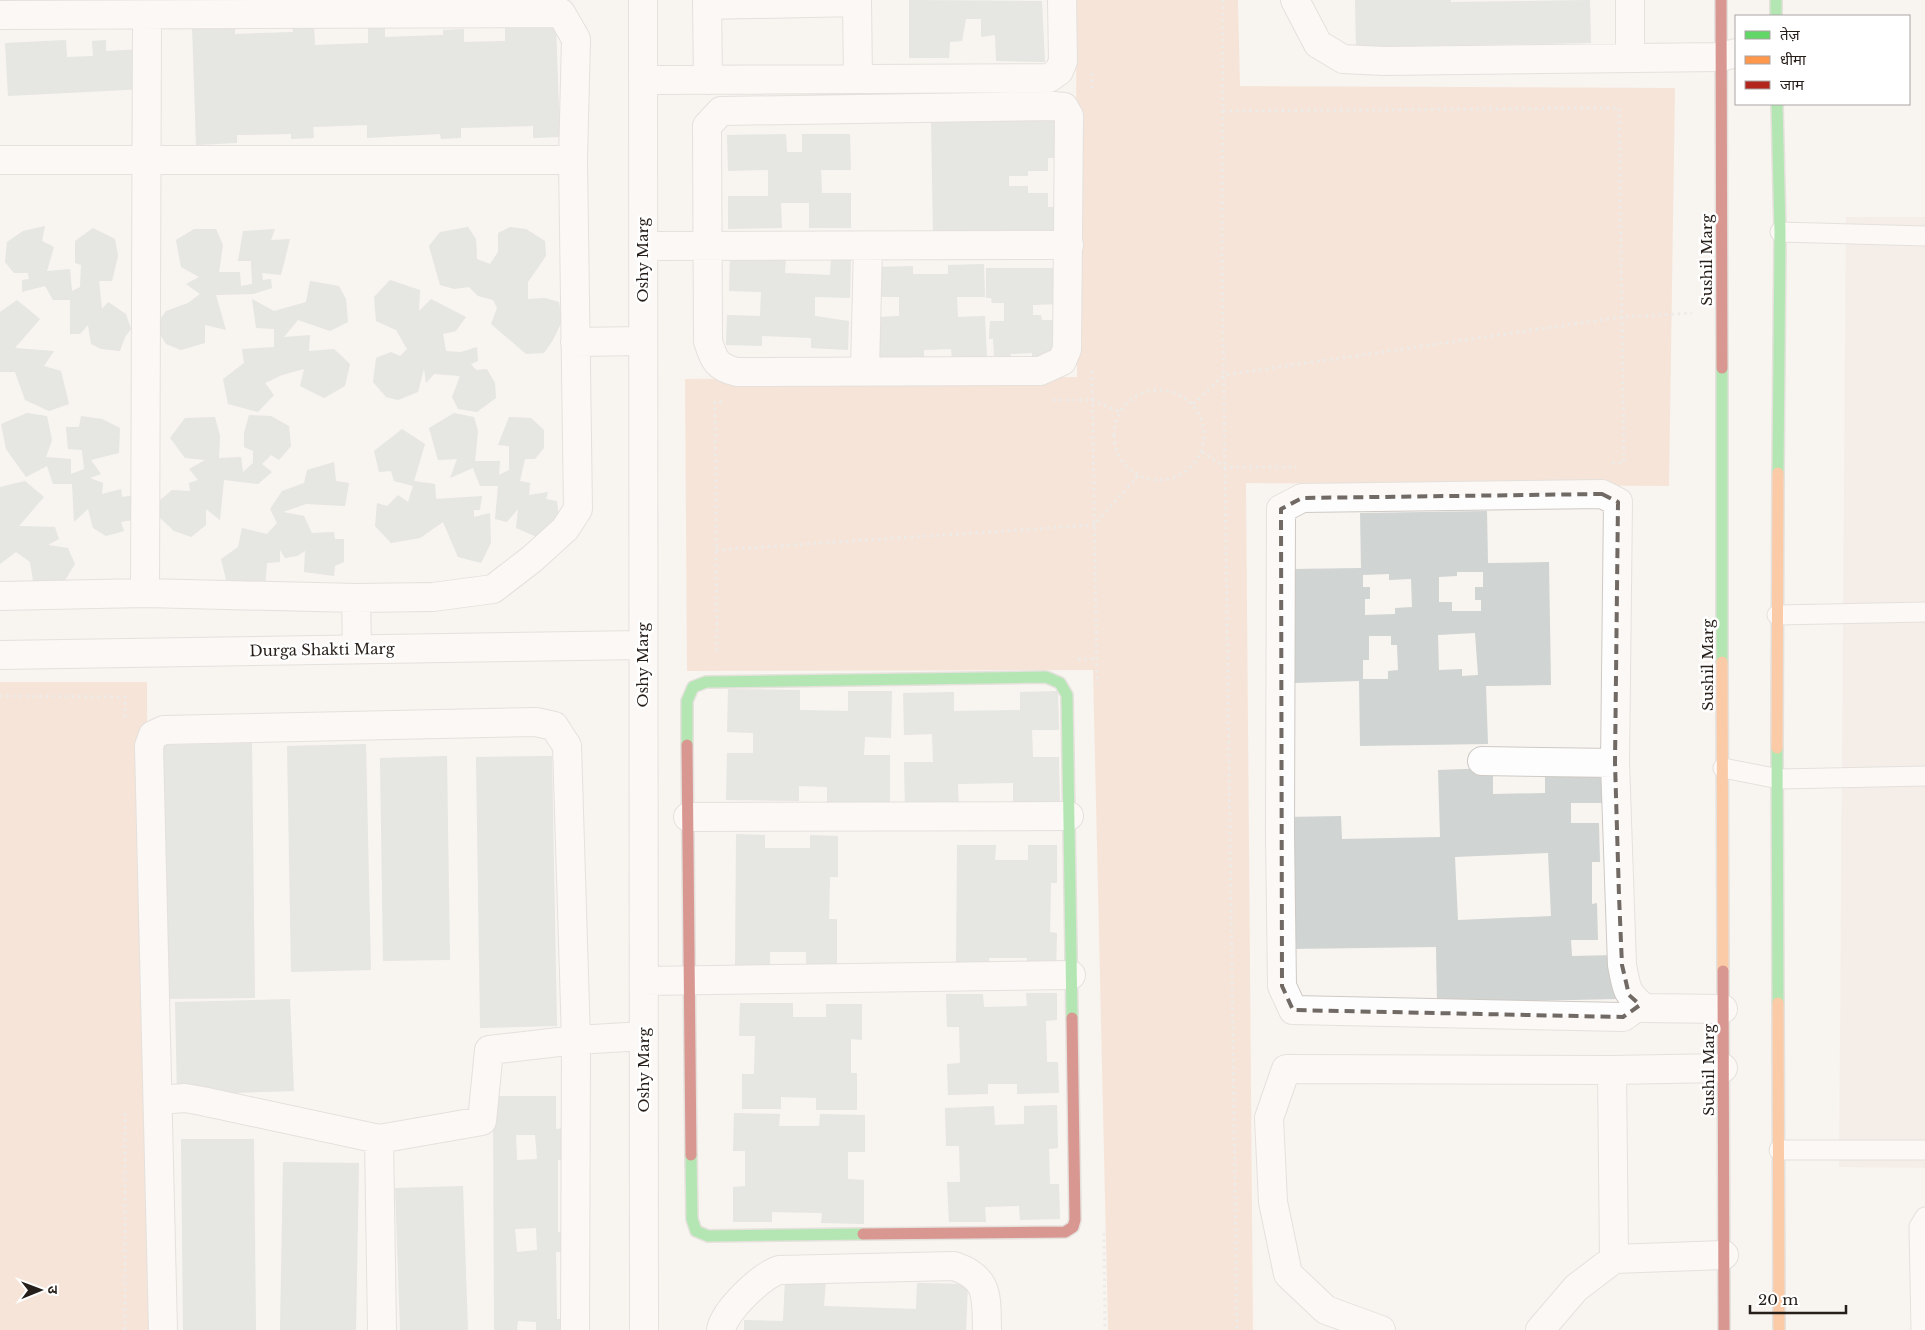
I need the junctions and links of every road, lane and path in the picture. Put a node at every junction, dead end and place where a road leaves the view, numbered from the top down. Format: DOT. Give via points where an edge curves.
graph roads {
  1 [pos="54,0"];
  2 [pos="86,0"];
  3 [pos="643,0"];
  4 [pos="1062,0"];
  5 [pos="1223,0"];
  6 [pos="1295,0"];
  7 [pos="1630,0"];
  8 [pos="1721,0"];
  9 [pos="1776,0"];
  10 [pos="857,1"];
  11 [pos="707,2"];
  12 [pos="0,15"];
  13 [pos="147,15"];
  14 [pos="1776,15"];
  15 [pos="1729,55"];
  16 [pos="1630,57"];
  17 [pos="1092,70"];
  18 [pos="858,79"];
  19 [pos="643,80"];
  20 [pos="708,80"];
  21 [pos="1092,100"];
  22 [pos="1777,105"];
  23 [pos="1223,111"];
  24 [pos="148,159"];
  25 [pos="0,160"];
  26 [pos="572,160"];
  27 [pos="1780,232"];
  28 [pos="1925,236"];
  29 [pos="1069,245"];
  30 [pos="643,246"];
  31 [pos="707,246"];
  32 [pos="868,246"];
  33 [pos="1722,311"];
  34 [pos="1622,317"];
  35 [pos="643,341"];
  36 [pos="575,342"];
  37 [pos="864,370"];
  38 [pos="1092,370"];
  39 [pos="1224,376"];
  40 [pos="1042,400"];
  41 [pos="1092,400"];
  42 [pos="725,402"];
  43 [pos="1193,404"];
  44 [pos="1120,412"];
  45 [pos="1202,452"];
  46 [pos="1604,464"];
  47 [pos="1225,467"];
  48 [pos="1305,467"];
  49 [pos="1139,476"];
  50 [pos="1094,525"];
  51 [pos="716,550"];
  52 [pos="144,593"];
  53 [pos="0,596"];
  54 [pos="356,598"];
  55 [pos="1925,612"];
  56 [pos="1777,616"];
  57 [pos="643,645"];
  58 [pos="357,649"];
  59 [pos="717,652"];
  60 [pos="0,655"];
  61 [pos="1076,659"];
  62 [pos="1096,659"];
  63 [pos="1097,689"];
  64 [pos="0,696"];
  65 [pos="125,697"];
  66 [pos="1482,761"];
  67 [pos="1616,763"];
  68 [pos="1723,768"];
  69 [pos="1925,776"];
  70 [pos="1778,779"];
  71 [pos="1069,816"];
  72 [pos="688,817"];
  73 [pos="1071,975"];
  74 [pos="689,980"];
  75 [pos="644,981"];
  76 [pos="1640,1005"];
  77 [pos="1724,1009"];
  78 [pos="644,1036"];
  79 [pos="576,1040"];
  80 [pos="1724,1068"];
  81 [pos="1612,1070"];
  82 [pos="158,1100"];
  83 [pos="379,1139"];
  84 [pos="1779,1150"];
  85 [pos="1925,1150"];
  86 [pos="1925,1217"];
  87 [pos="1104,1231"];
  88 [pos="1724,1255"];
  89 [pos="1614,1259"];
  90 [pos="163,1330"];
  91 [pos="382,1330"];
  92 [pos="574,1330"];
  93 [pos="644,1330"];
  94 [pos="721,1330"];
  95 [pos="987,1330"];
  96 [pos="1105,1330"];
  97 [pos="1237,1330"];
  98 [pos="1381,1330"];
  99 [pos="1540,1330"];
  100 [pos="1724,1330"];
  101 [pos="1779,1330"];
  102 [pos="1921,1330"];
  1 -- 2 [label="street"];
  3 -- 19 [label="street, Oshy Marg"];
  4 -- 18 [label="street" via="1063,60 1059,71 1049,78"];
  5 -- 23 [label="path"];
  6 -- 16 [label="street" via="1318,44 1343,59 1384,62"];
  7 -- 16 [label="street"];
  8 -- 15 [label="street, Sushil Marg"];
  9 -- 14 [label="street"];
  10 -- 11 [label="street"];
  10 -- 18 [label="street"];
  11 -- 20 [label="street"];
  12 -- 13 [label="street"];
  13 -- 24 [label="street"];
  13 -- 26 [label="street" via="562,13 576,40"];
  15 -- 16 [label="street"];
  15 -- 33 [label="street, Sushil Marg"];
  17 -- 21 [label="path"];
  18 -- 20 [label="street"];
  19 -- 20 [label="street"];
  19 -- 30 [label="street, Oshy Marg"];
  22 -- 27 [label="street"];
  23 -- 34 [label="path" via="1620,108"];
  23 -- 39 [label="path"];
  24 -- 25 [label="street"];
  24 -- 26 [label="street"];
  24 -- 52 [label="street"];
  26 -- 36 [label="street"];
  27 -- 28 [label="lane"];
  27 -- 56 [label="street"];
  29 -- 31 [label="street" via="1069,116 1064,108 1044,106 721,111 707,126"];
  29 -- 32 [label="street"];
  29 -- 37 [label="street" via="1067,349 1062,361 1040,371"];
  30 -- 31 [label="street"];
  30 -- 35 [label="street, Oshy Marg"];
  31 -- 32 [label="street"];
  31 -- 37 [label="street" via="708,341 722,368 737,372"];
  32 -- 37 [label="street"];
  33 -- 34 [label="path"];
  33 -- 68 [label="street, Sushil Marg"];
  34 -- 39 [label="path"];
  34 -- 46 [label="path" via="1624,463"];
  35 -- 36 [label="street"];
  35 -- 57 [label="street, Oshy Marg"];
  36 -- 54 [label="street" via="578,509 565,529 493,589 433,597"];
  38 -- 41 [label="path"];
  39 -- 43 [label="path"];
  39 -- 47 [label="path"];
  40 -- 41 [label="path"];
  41 -- 44 [label="path"];
  41 -- 50 [label="path"];
  42 -- 51 [label="path" via="715,402"];
  43 -- 44 [label="path" via="1179,394 1161,389 1144,392 1129,401"];
  43 -- 45 [label="path" via="1203,423"];
  44 -- 49 [label="path" via="1114,433 1117,451"];
  45 -- 47 [label="path"];
  45 -- 49 [label="path" via="1190,468 1174,478 1157,480"];
  47 -- 48 [label="path"];
  47 -- 97 [label="path"];
  49 -- 50 [label="path"];
  50 -- 51 [label="path"];
  50 -- 62 [label="path"];
  51 -- 59 [label="path"];
  52 -- 53 [label="street"];
  52 -- 54 [label="street"];
  54 -- 58 [label="street"];
  55 -- 56 [label="lane"];
  56 -- 70 [label="street"];
  57 -- 58 [label="street, Durga Shakti Marg"];
  57 -- 75 [label="street, Oshy Marg"];
  58 -- 60 [label="street, Durga Shakti Marg"];
  61 -- 62 [label="path"];
  62 -- 63 [label="path"];
  64 -- 65 [label="path"];
  66 -- 67 [label="street"];
  67 -- 76 [label="street" via="1622,966 1629,995"];
  67 -- 76 [label="street" via="1618,502 1602,494 1302,498 1281,509 1282,986 1293,1010 1623,1017"];
  68 -- 70 [label="lane"];
  68 -- 77 [label="street, Sushil Marg"];
  69 -- 70 [label="lane"];
  70 -- 84 [label="street"];
  71 -- 72 [label="street"];
  71 -- 72 [label="street" via="1067,695 1060,683 1046,677 706,682 693,687 687,701"];
  71 -- 73 [label="street"];
  72 -- 74 [label="street"];
  73 -- 74 [label="street"];
  73 -- 74 [label="street" via="1074,1220 1072,1227 1065,1232 708,1236 696,1231 692,1219"];
  74 -- 75 [label="street"];
  75 -- 78 [label="street, Oshy Marg"];
  76 -- 77 [label="street" via="1644,1008"];
  77 -- 80 [label="street, Sushil Marg"];
  78 -- 79 [label="street"];
  78 -- 93 [label="street, Oshy Marg"];
  79 -- 82 [label="street" via="567,746 554,726 536,722 164,730 153,735 149,746"];
  79 -- 83 [label="street" via="489,1050 482,1121"];
  79 -- 92 [label="street"];
  80 -- 81 [label="street"];
  80 -- 88 [label="street, Sushil Marg"];
  81 -- 89 [label="street"];
  81 -- 98 [label="street" via="1286,1069 1269,1118 1273,1202 1288,1274 1326,1310"];
  82 -- 83 [label="street" via="185,1098"];
  82 -- 90 [label="street"];
  83 -- 91 [label="street"];
  84 -- 85 [label="lane"];
  84 -- 101 [label="street"];
  86 -- 102 [label="lane" via="1919,1227"];
  87 -- 96 [label="path"];
  88 -- 89 [label="street"];
  88 -- 100 [label="street, Sushil Marg"];
  89 -- 99 [label="street" via="1576,1288"];
  94 -- 95 [label="street" via="729,1315 759,1280 779,1270 954,1266 968,1270 985,1290"];
}
